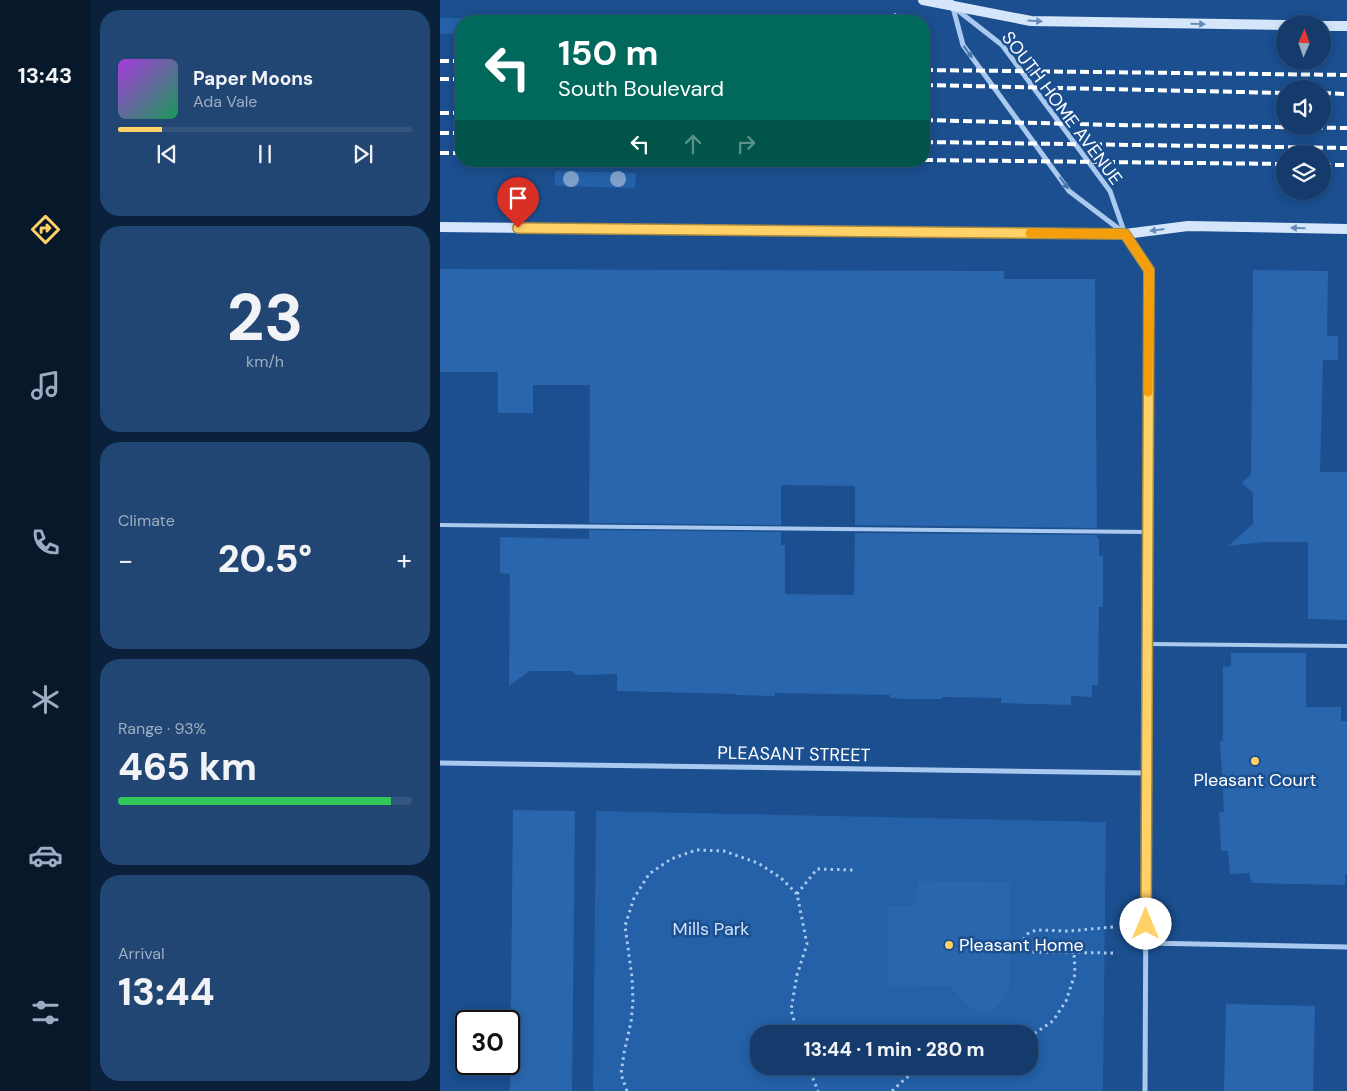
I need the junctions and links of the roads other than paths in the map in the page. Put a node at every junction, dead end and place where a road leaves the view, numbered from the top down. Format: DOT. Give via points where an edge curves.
graph roads {
  1 [pos="923,0"];
  2 [pos="952,3"];
  3 [pos="1276,25"];
  4 [pos="1331,26"];
  5 [pos="1347,26"];
  6 [pos="440,228"];
  7 [pos="1347,229"];
  8 [pos="1125,234"];
  9 [pos="440,525"];
  10 [pos="1148,532"];
  11 [pos="1147,644"];
  12 [pos="1347,646"];
  13 [pos="440,763"];
  14 [pos="1147,773"];
  15 [pos="1146,943"];
  16 [pos="1347,947"];
  17 [pos="1145,1091"];
  1 -- 2 [label="street"];
  2 -- 3 [label="street, one-way" via="1030,21"];
  2 -- 8 [label="street, SOUTH HOME AVENUE" via="1002,45 1110,191"];
  2 -- 8 [label="street, SOUTH HOME AVENUE, one-way" via="963,45 1069,191"];
  4 -- 5 [label="street"];
  6 -- 8 [label="street"];
  7 -- 8 [label="street, one-way" via="1188,226"];
  8 -- 10 [label="street, SOUTH HOME AVENUE" via="1149,270"];
  9 -- 10 [label="lane"];
  10 -- 11 [label="street, SOUTH HOME AVENUE"];
  11 -- 12 [label="lane"];
  11 -- 14 [label="street, SOUTH HOME AVENUE"];
  13 -- 14 [label="street, PLEASANT STREET"];
  14 -- 15 [label="street, SOUTH HOME AVENUE"];
  15 -- 16 [label="street"];
  15 -- 17 [label="street, SOUTH HOME AVENUE"];
}
